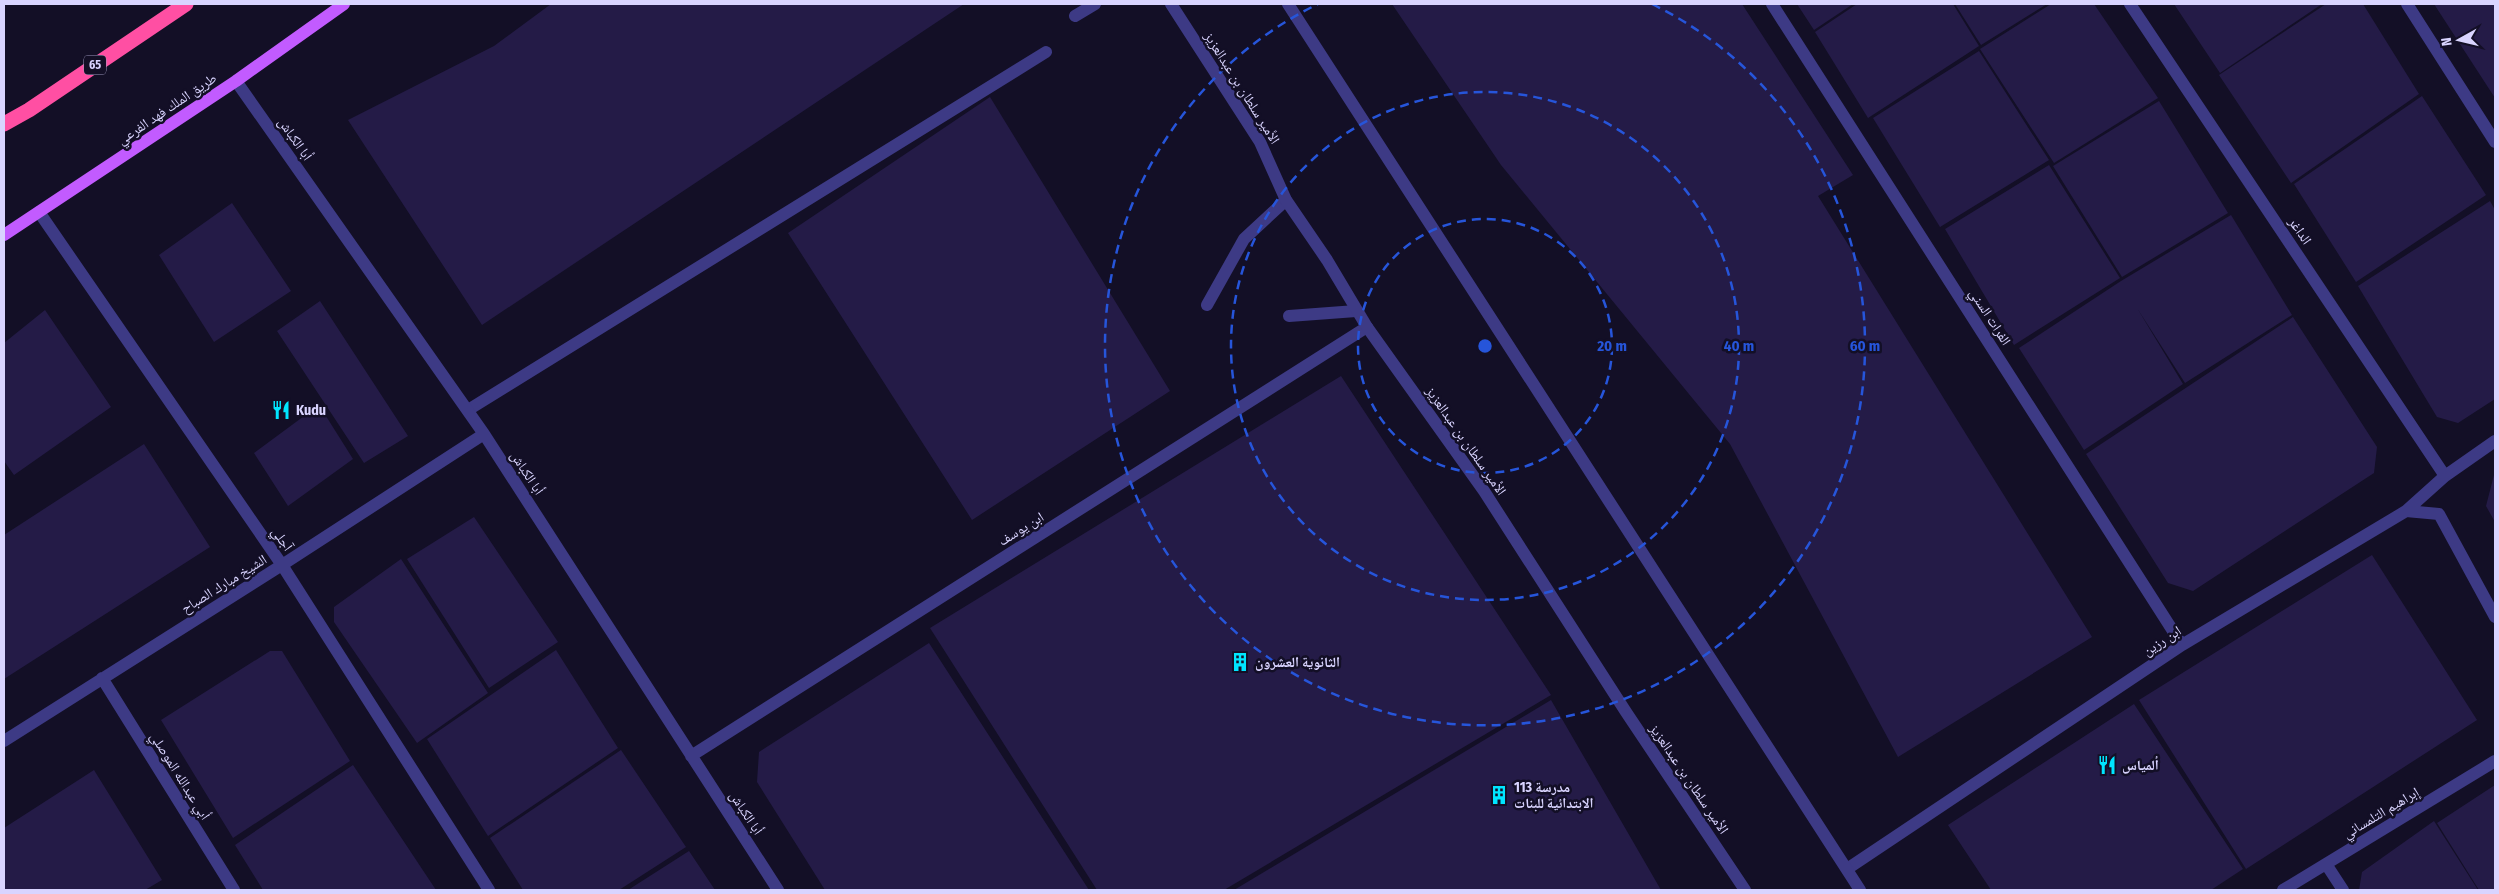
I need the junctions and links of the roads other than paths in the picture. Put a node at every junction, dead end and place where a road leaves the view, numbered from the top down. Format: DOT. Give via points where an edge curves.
graph roads {
  1 [pos="186,4"];
  2 [pos="344,4"];
  3 [pos="1095,4"];
  4 [pos="1171,4"];
  5 [pos="1288,4"];
  6 [pos="1772,4"];
  7 [pos="2130,4"];
  8 [pos="2407,4"];
  9 [pos="1075,16"];
  10 [pos="1046,52"];
  11 [pos="236,81"];
  12 [pos="4,124"];
  13 [pos="2495,142"];
  14 [pos="1286,200"];
  15 [pos="39,212"];
  16 [pos="4,235"];
  17 [pos="1207,305"];
  18 [pos="1356,311"];
  19 [pos="1289,316"];
  20 [pos="1366,327"];
  21 [pos="468,410"];
  22 [pos="484,434"];
  23 [pos="2495,441"];
  24 [pos="2445,476"];
  25 [pos="2406,511"];
  26 [pos="282,565"];
  27 [pos="2495,617"];
  28 [pos="2182,646"];
  29 [pos="102,678"];
  30 [pos="4,741"];
  31 [pos="691,756"];
  32 [pos="2495,761"];
  33 [pos="2326,864"];
  34 [pos="1847,870"];
  35 [pos="234,890"];
  36 [pos="488,890"];
  37 [pos="778,890"];
  38 [pos="1745,890"];
  39 [pos="1860,890"];
  40 [pos="2283,890"];
  41 [pos="2343,890"];
  1 -- 12 [label="highway, 65"];
  2 -- 11 [label="main road, طريق الملك فهد الفرعي"];
  3 -- 9 [label="street"];
  4 -- 14 [label="street, الأمير سلطان بن عبدالعزيز" via="1260,142"];
  5 -- 34 [label="street"];
  6 -- 28 [label="street, الفرات السني"];
  7 -- 24 [label="street, الداغر"];
  8 -- 13 [label="street"];
  10 -- 21 [label="street"];
  11 -- 15 [label="main road, طريق الملك فهد الفرعي"];
  11 -- 21 [label="street, أبا الكباش"];
  14 -- 17 [label="street" via="1244,239"];
  14 -- 18 [label="street, الأمير سلطان بن عبدالعزيز" via="1327,260"];
  15 -- 16 [label="main road, طريق الملك فهد الفرعي"];
  15 -- 26 [label="street, آجلي"];
  18 -- 19 [label="street"];
  18 -- 20 [label="street, الأمير سلطان بن عبدالعزيز"];
  20 -- 31 [label="street, ابن يوسف"];
  20 -- 38 [label="street, الأمير سلطان بن عبدالعزيز" via="1484,491"];
  21 -- 22 [label="street, أبا الكباش"];
  22 -- 26 [label="street, الشيخ مبارك الصباح"];
  22 -- 31 [label="street, أبا الكباش"];
  23 -- 24 [label="street, ابن رزين"];
  24 -- 25 [label="street, ابن رزين"];
  25 -- 27 [label="street" via="2439,514"];
  25 -- 28 [label="street, ابن رزين"];
  26 -- 29 [label="street, الشيخ مبارك الصباح"];
  26 -- 36 [label="street, آجلي"];
  28 -- 34 [label="street, ابن رزين"];
  29 -- 30 [label="street, الشيخ مبارك الصباح"];
  29 -- 35 [label="street, أبي عبدالله الموصلي"];
  31 -- 37 [label="street, أبا الكباش"];
  32 -- 33 [label="street, إبراهيم التلمساني"];
  33 -- 40 [label="street, إبراهيم التلمساني"];
  33 -- 41 [label="street"];
  34 -- 39 [label="street"];
}
